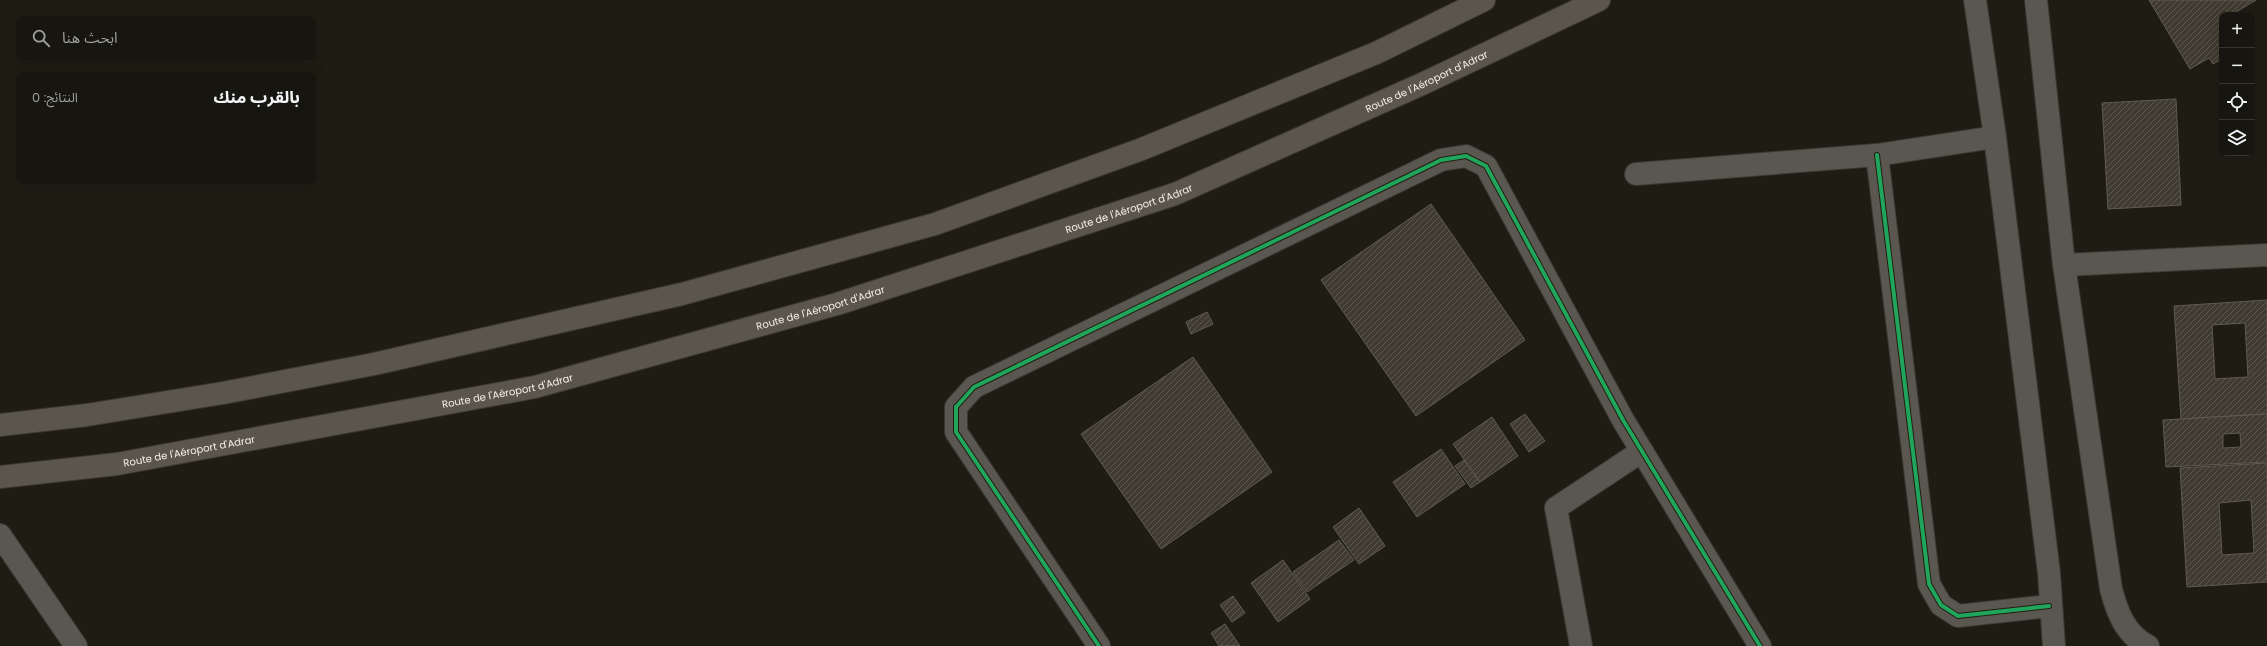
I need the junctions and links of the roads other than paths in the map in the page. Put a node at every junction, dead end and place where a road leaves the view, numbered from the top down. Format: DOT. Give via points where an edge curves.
graph roads {
  1 [pos="1484,0"];
  2 [pos="1599,0"];
  3 [pos="1974,0"];
  4 [pos="2036,0"];
  5 [pos="1995,137"];
  6 [pos="1877,155"];
  7 [pos="1636,174"];
  8 [pos="2267,256"];
  9 [pos="2064,265"];
  10 [pos="0,425"];
  11 [pos="1642,451"];
  12 [pos="0,477"];
  13 [pos="0,534"];
  14 [pos="2049,606"];
  15 [pos="76,646"];
  16 [pos="1099,646"];
  17 [pos="1581,646"];
  18 [pos="1760,646"];
  19 [pos="2054,646"];
  20 [pos="2148,646"];
  1 -- 10 [label="main road" via="1376,53 1142,149 935,224 682,294 374,364 223,393 87,415"];
  2 -- 12 [label="main road, Route de l'Aéroport d'Adrar" via="1422,84 1175,194 837,304 535,387 117,464"];
  3 -- 5 [label="street"];
  4 -- 9 [label="street"];
  5 -- 6 [label="street"];
  5 -- 14 [label="street" via="2048,565"];
  6 -- 7 [label="street"];
  6 -- 14 [label="street" via="1929,584 1941,605 1958,616"];
  8 -- 9 [label="street"];
  9 -- 20 [label="street" via="2111,589 2116,609 2126,628 2141,643"];
  11 -- 16 [label="street" via="1486,166 1466,156 1441,160 974,387 956,407 956,432"];
  11 -- 17 [label="street" via="1556,508"];
  11 -- 18 [label="street"];
  13 -- 15 [label="street"];
  14 -- 19 [label="street"];
}
